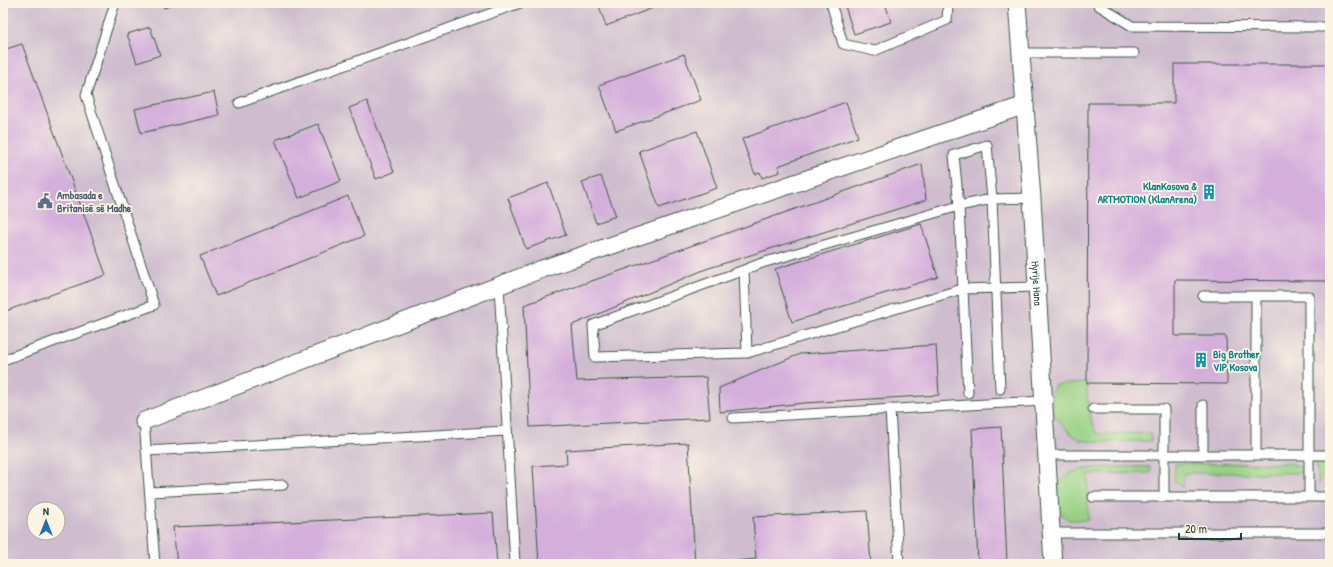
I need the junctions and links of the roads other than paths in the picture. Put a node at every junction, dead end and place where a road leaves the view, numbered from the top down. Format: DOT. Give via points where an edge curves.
graph roads {
  1 [pos="115,3"];
  2 [pos="520,3"];
  3 [pos="831,3"];
  4 [pos="948,3"];
  5 [pos="1017,3"];
  6 [pos="1098,3"];
  7 [pos="1330,26"];
  8 [pos="1021,53"];
  9 [pos="1134,53"];
  10 [pos="239,103"];
  11 [pos="1025,105"];
  12 [pos="1032,198"];
  13 [pos="992,199"];
  14 [pos="959,206"];
  15 [pos="744,270"];
  16 [pos="499,286"];
  17 [pos="1037,287"];
  18 [pos="995,288"];
  19 [pos="962,289"];
  20 [pos="1203,296"];
  21 [pos="1256,296"];
  22 [pos="747,353"];
  23 [pos="3,360"];
  24 [pos="1000,389"];
  25 [pos="968,393"];
  26 [pos="1043,401"];
  27 [pos="1203,405"];
  28 [pos="890,409"];
  29 [pos="1093,409"];
  30 [pos="733,418"];
  31 [pos="144,421"];
  32 [pos="507,431"];
  33 [pos="146,451"];
  34 [pos="1046,455"];
  35 [pos="1164,455"];
  36 [pos="1203,455"];
  37 [pos="1256,455"];
  38 [pos="1309,455"];
  39 [pos="1330,455"];
  40 [pos="282,485"];
  41 [pos="150,492"];
  42 [pos="1093,497"];
  43 [pos="1164,497"];
  44 [pos="1309,497"];
  45 [pos="1330,497"];
  46 [pos="1051,533"];
  47 [pos="1330,533"];
  48 [pos="156,564"];
  49 [pos="515,564"];
  50 [pos="899,564"];
  51 [pos="1052,564"];
  1 -- 23 [label="lane" via="86,95 154,305"];
  2 -- 10 [label="lane"];
  3 -- 4 [label="lane" via="843,44 874,51 947,20"];
  5 -- 8 [label="street, Hyrije Hana"];
  6 -- 7 [label="lane" via="1132,26"];
  8 -- 9 [label="lane"];
  8 -- 11 [label="street, Hyrije Hana"];
  11 -- 12 [label="street, Hyrije Hana"];
  11 -- 16 [label="street" via="542,269"];
  12 -- 13 [label="lane"];
  12 -- 17 [label="street, Hyrije Hana"];
  13 -- 14 [label="lane"];
  13 -- 14 [label="lane" via="987,145 954,155"];
  13 -- 18 [label="lane"];
  14 -- 15 [label="lane"];
  14 -- 19 [label="lane"];
  15 -- 22 [label="lane"];
  15 -- 22 [label="lane" via="593,325 595,357"];
  16 -- 31 [label="street"];
  16 -- 32 [label="lane"];
  17 -- 18 [label="lane"];
  17 -- 26 [label="street, Hyrije Hana"];
  18 -- 19 [label="lane"];
  18 -- 24 [label="lane"];
  19 -- 22 [label="lane"];
  19 -- 25 [label="lane"];
  20 -- 21 [label="lane"];
  21 -- 37 [label="lane"];
  21 -- 38 [label="lane" via="1308,296"];
  26 -- 28 [label="lane"];
  26 -- 34 [label="street, Hyrije Hana"];
  27 -- 36 [label="lane"];
  28 -- 30 [label="lane"];
  28 -- 50 [label="lane"];
  29 -- 35 [label="lane" via="1164,409"];
  31 -- 33 [label="lane"];
  32 -- 33 [label="lane"];
  32 -- 49 [label="lane"];
  33 -- 41 [label="lane"];
  34 -- 35 [label="lane"];
  34 -- 46 [label="street, Hyrije Hana"];
  35 -- 36 [label="lane"];
  35 -- 43 [label="lane"];
  36 -- 37 [label="lane"];
  37 -- 38 [label="lane"];
  38 -- 39 [label="lane"];
  38 -- 44 [label="lane"];
  40 -- 41 [label="lane"];
  41 -- 48 [label="lane"];
  42 -- 43 [label="lane"];
  43 -- 44 [label="lane"];
  44 -- 45 [label="lane"];
  46 -- 47 [label="lane"];
  46 -- 51 [label="street, Hyrije Hana"];
}
